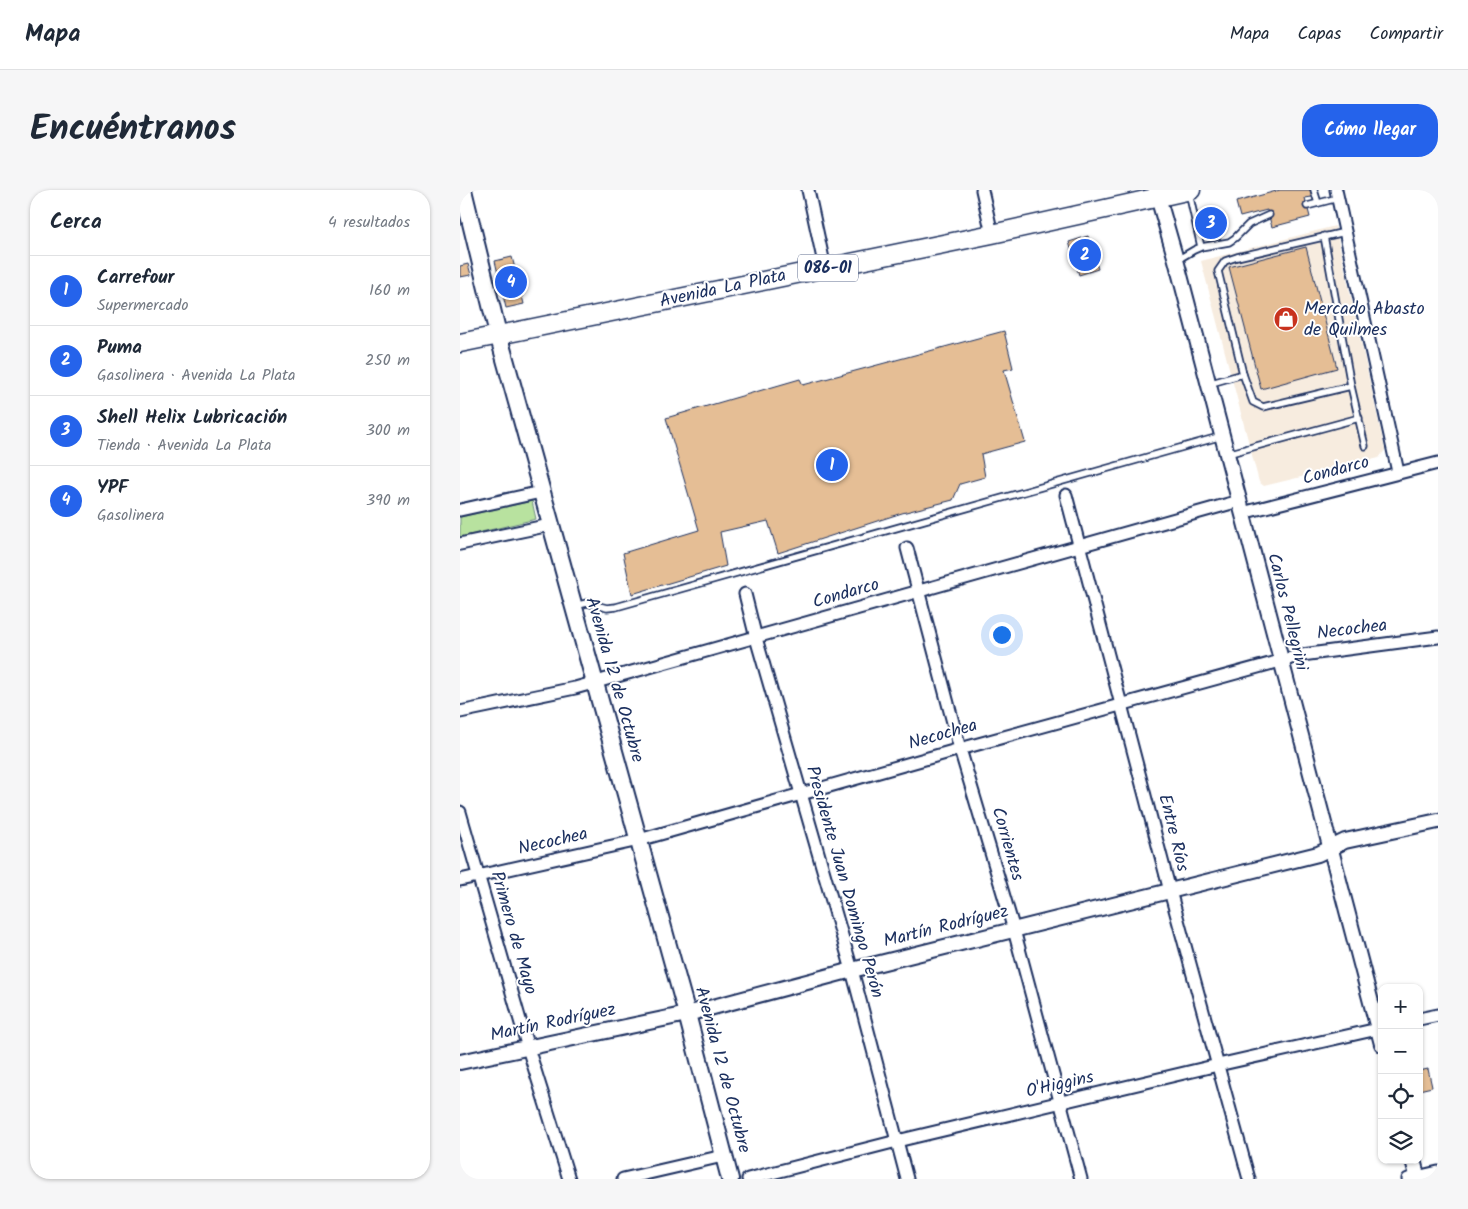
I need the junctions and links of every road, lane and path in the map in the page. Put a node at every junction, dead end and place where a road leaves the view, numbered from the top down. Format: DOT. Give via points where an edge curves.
graph roads {
  1 [pos="463,190"];
  2 [pos="808,190"];
  3 [pos="982,190"];
  4 [pos="1190,190"];
  5 [pos="1314,190"];
  6 [pos="1157,194"];
  7 [pos="1337,194"];
  8 [pos="1318,203"];
  9 [pos="1307,206"];
  10 [pos="1269,215"];
  11 [pos="1345,232"];
  12 [pos="992,234"];
  13 [pos="1324,236"];
  14 [pos="1201,247"];
  15 [pos="1176,260"];
  16 [pos="825,268"];
  17 [pos="498,334"];
  18 [pos="460,343"];
  19 [pos="1243,374"];
  20 [pos="1208,384"];
  21 [pos="1351,386"];
  22 [pos="1358,418"];
  23 [pos="1222,436"];
  24 [pos="1365,446"];
  25 [pos="1227,454"];
  26 [pos="1438,463"];
  27 [pos="1398,472"];
  28 [pos="541,492"];
  29 [pos="1066,495"];
  30 [pos="1241,507"];
  31 [pos="460,510"];
  32 [pos="550,525"];
  33 [pos="460,544"];
  34 [pos="1079,546"];
  35 [pos="907,548"];
  36 [pos="919,592"];
  37 [pos="745,594"];
  38 [pos="573,607"];
  39 [pos="1438,637"];
  40 [pos="756,638"];
  41 [pos="1280,661"];
  42 [pos="594,683"];
  43 [pos="1122,704"];
  44 [pos="460,712"];
  45 [pos="960,749"];
  46 [pos="801,794"];
  47 [pos="460,812"];
  48 [pos="1438,821"];
  49 [pos="638,840"];
  50 [pos="1330,848"];
  51 [pos="478,876"];
  52 [pos="460,880"];
  53 [pos="1170,890"];
  54 [pos="1014,930"];
  55 [pos="852,970"];
  56 [pos="687,1014"];
  57 [pos="1438,1015"];
  58 [pos="1423,1018"];
  59 [pos="1378,1022"];
  60 [pos="1378,1029"];
  61 [pos="528,1048"];
  62 [pos="460,1062"];
  63 [pos="1218,1065"];
  64 [pos="1060,1103"];
  65 [pos="897,1141"];
  66 [pos="723,1156"];
  67 [pos="1413,1164"];
  68 [pos="1438,1172"];
  69 [pos="1415,1178"];
  70 [pos="569,1179"];
  71 [pos="623,1179"];
  72 [pos="730,1179"];
  73 [pos="748,1179"];
  74 [pos="907,1179"];
  75 [pos="1080,1179"];
  76 [pos="1249,1179"];
  1 -- 17 [label="main road, Avenida 12 de Octubre"];
  2 -- 16 [label="street"];
  3 -- 12 [label="street"];
  4 -- 6 [label="main road, Avenida La Plata / 086-01"];
  4 -- 14 [label="lane"];
  5 -- 8 [label="lane"];
  6 -- 12 [label="main road, Avenida La Plata / 086-01"];
  6 -- 15 [label="street, Carlos Pellegrini"];
  7 -- 8 [label="lane"];
  7 -- 11 [label="street"];
  8 -- 9 [label="lane"];
  10 -- 14 [label="lane" via="1249,224 1229,242"];
  11 -- 13 [label="lane"];
  11 -- 27 [label="street"];
  12 -- 16 [label="main road, Avenida La Plata / 086-01"];
  13 -- 19 [label="lane" via="1237,257 1225,261 1219,268"];
  13 -- 21 [label="lane"];
  14 -- 15 [label="lane"];
  15 -- 20 [label="street, Carlos Pellegrini"];
  16 -- 17 [label="main road, Avenida La Plata / 086-01"];
  17 -- 18 [label="main road, Avenida La Plata / 086-01"];
  17 -- 28 [label="main road, Avenida 12 de Octubre"];
  19 -- 20 [label="lane"];
  19 -- 21 [label="lane" via="1253,402 1263,407"];
  20 -- 23 [label="street, Carlos Pellegrini"];
  21 -- 22 [label="lane"];
  22 -- 24 [label="lane"];
  22 -- 25 [label="lane"];
  23 -- 25 [label="street, Carlos Pellegrini"];
  23 -- 38 [label="lane" via="616,607 587,603"];
  25 -- 30 [label="street, Carlos Pellegrini"];
  26 -- 27 [label="street, Condarco"];
  27 -- 30 [label="street, Condarco"];
  28 -- 31 [label="street"];
  28 -- 32 [label="main road, Avenida 12 de Octubre"];
  29 -- 34 [label="street, Entre Ríos"];
  30 -- 34 [label="street, Condarco"];
  30 -- 41 [label="street, Carlos Pellegrini"];
  32 -- 33 [label="street"];
  32 -- 38 [label="main road, Avenida 12 de Octubre"];
  34 -- 36 [label="street, Condarco"];
  34 -- 43 [label="street, Entre Ríos"];
  35 -- 36 [label="street, Corrientes"];
  36 -- 40 [label="street, Condarco"];
  36 -- 45 [label="street, Corrientes"];
  37 -- 40 [label="street, Presidente Juan Domingo Perón"];
  38 -- 42 [label="main road, Avenida 12 de Octubre"];
  39 -- 41 [label="street, Necochea" via="1302,654"];
  40 -- 42 [label="street, Condarco"];
  40 -- 46 [label="street, Presidente Juan Domingo Perón"];
  41 -- 43 [label="street, Necochea"];
  41 -- 50 [label="street, Carlos Pellegrini"];
  42 -- 44 [label="street, Condarco"];
  42 -- 49 [label="main road, Avenida 12 de Octubre"];
  43 -- 45 [label="street, Necochea"];
  43 -- 53 [label="street, Entre Ríos"];
  45 -- 46 [label="street, Necochea"];
  45 -- 54 [label="street, Corrientes"];
  46 -- 49 [label="street, Necochea"];
  46 -- 55 [label="street, Presidente Juan Domingo Perón"];
  47 -- 51 [label="street, Primero de Mayo"];
  48 -- 50 [label="street, Martín Rodríguez" via="1345,841"];
  49 -- 51 [label="street, Necochea"];
  49 -- 56 [label="main road, Avenida 12 de Octubre"];
  50 -- 53 [label="street, Martín Rodríguez" via="1318,854"];
  50 -- 59 [label="street, Carlos Pellegrini"];
  51 -- 52 [label="street, Necochea"];
  51 -- 61 [label="street, Primero de Mayo"];
  53 -- 54 [label="street, Martín Rodríguez"];
  53 -- 63 [label="street, Entre Ríos"];
  54 -- 55 [label="street, Martín Rodríguez"];
  54 -- 64 [label="street, Corrientes"];
  55 -- 56 [label="street, Martín Rodríguez"];
  55 -- 65 [label="street, Presidente Juan Domingo Perón"];
  56 -- 61 [label="street, Martín Rodríguez"];
  56 -- 66 [label="main road, Avenida 12 de Octubre"];
  57 -- 58 [label="street"];
  60 -- 63 [label="street, O'Higgins"];
  61 -- 62 [label="street, Martín Rodríguez"];
  61 -- 70 [label="street, Primero de Mayo"];
  63 -- 64 [label="street, O'Higgins"];
  63 -- 76 [label="street, Entre Ríos"];
  64 -- 65 [label="street, O'Higgins"];
  64 -- 75 [label="street, Corrientes"];
  65 -- 73 [label="street, O'Higgins"];
  65 -- 74 [label="street, Presidente Juan Domingo Perón"];
  66 -- 71 [label="street"];
  66 -- 72 [label="main road, Avenida 12 de Octubre"];
  67 -- 69 [label="street"];
  68 -- 69 [label="street"];
}
